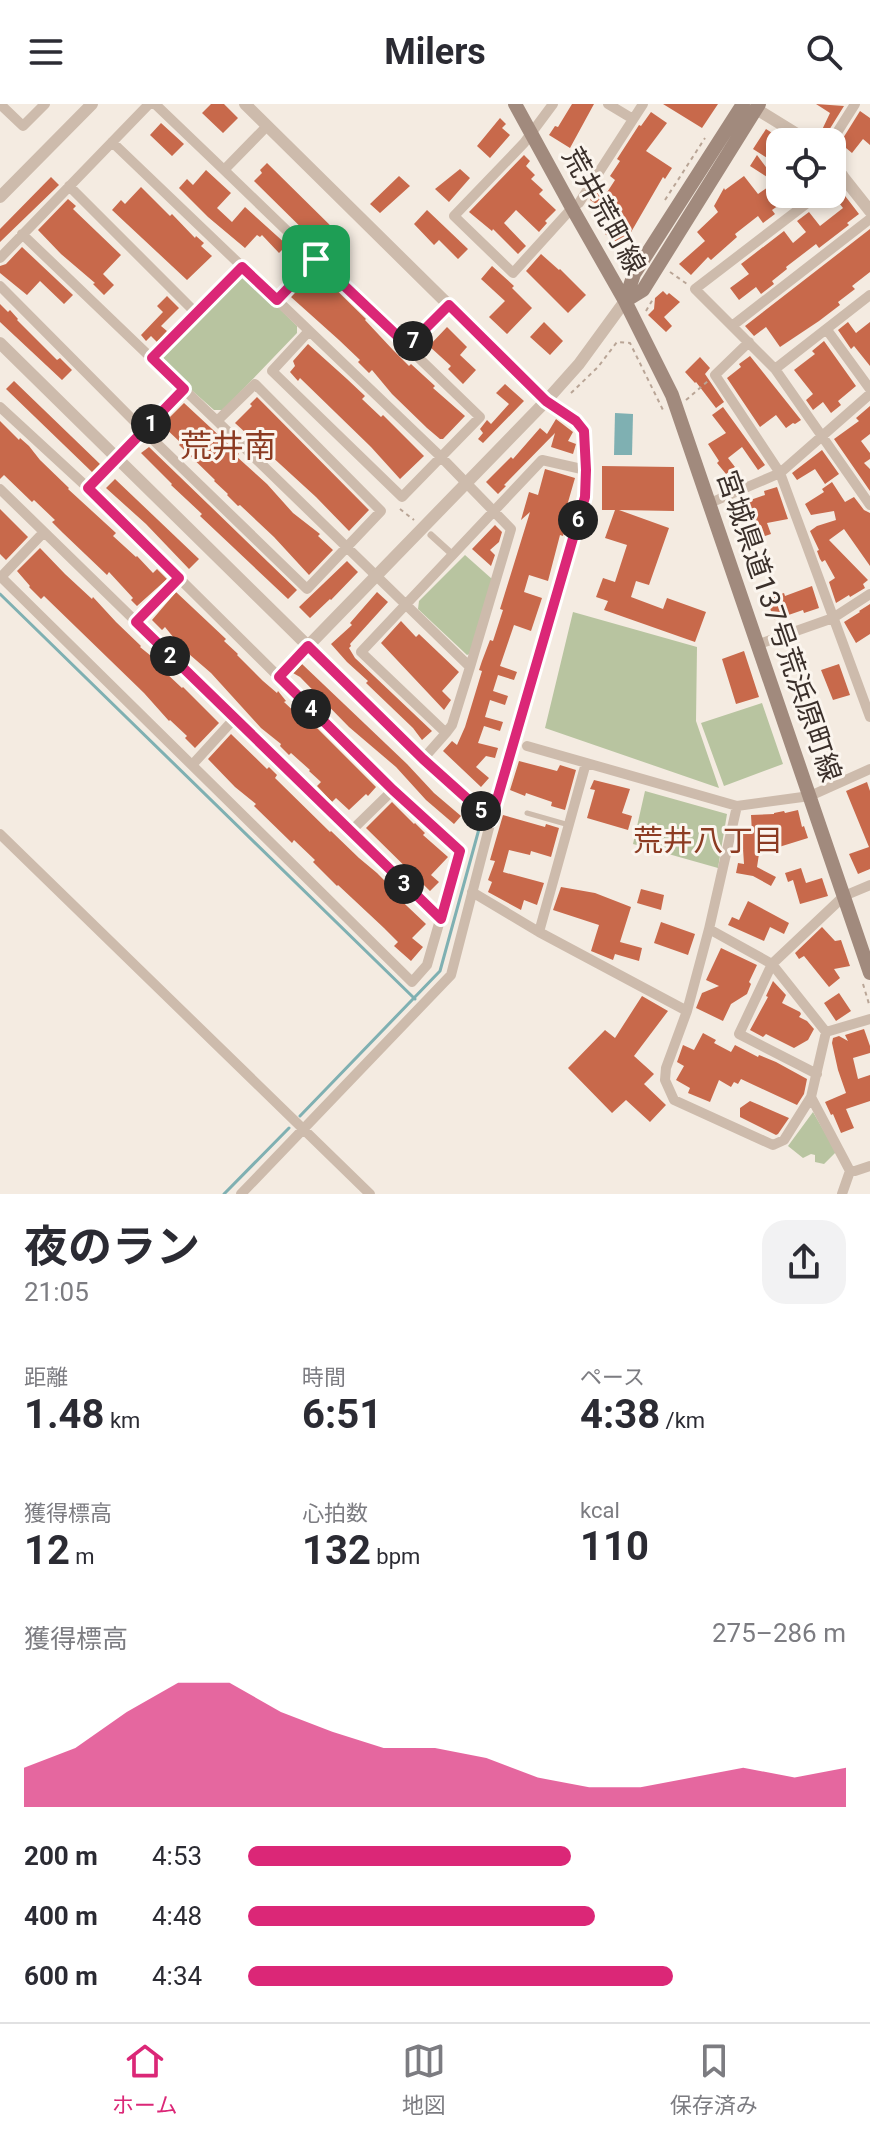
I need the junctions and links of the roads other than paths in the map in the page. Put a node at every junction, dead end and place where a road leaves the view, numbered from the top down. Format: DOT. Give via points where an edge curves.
graph roads {
  1 [pos="0,104"];
  2 [pos="45,104"];
  3 [pos="92,104"];
  4 [pos="152,104"];
  5 [pos="245,104"];
  6 [pos="515,104"];
  7 [pos="553,104"];
  8 [pos="608,104"];
  9 [pos="643,104"];
  10 [pos="855,104"];
  11 [pos="751,105"];
  12 [pos="633,119"];
  13 [pos="267,126"];
  14 [pos="788,128"];
  15 [pos="840,128"];
  16 [pos="531,133"];
  17 [pos="112,142"];
  18 [pos="224,170"];
  19 [pos="846,179"];
  20 [pos="69,186"];
  21 [pos="0,197"];
  22 [pos="572,208"];
  23 [pos="801,208"];
  24 [pos="870,211"];
  25 [pos="870,219"];
  26 [pos="22,234"];
  27 [pos="0,258"];
  28 [pos="316,259"];
  29 [pos="242,267"];
  30 [pos="0,286"];
  31 [pos="870,295"];
  32 [pos="277,300"];
  33 [pos="625,301"];
  34 [pos="449,305"];
  35 [pos="196,313"];
  36 [pos="732,326"];
  37 [pos="827,330"];
  38 [pos="309,331"];
  39 [pos="749,342"];
  40 [pos="0,343"];
  41 [pos="408,346"];
  42 [pos="152,358"];
  43 [pos="775,369"];
  44 [pos="184,389"];
  45 [pos="870,392"];
  46 [pos="546,401"];
  47 [pos="0,407"];
  48 [pos="217,421"];
  49 [pos="144,431"];
  50 [pos="822,436"];
  51 [pos="441,457"];
  52 [pos="118,458"];
  53 [pos="586,470"];
  54 [pos="780,473"];
  55 [pos="466,483"];
  56 [pos="88,488"];
  57 [pos="0,489"];
  58 [pos="710,503"];
  59 [pos="870,505"];
  60 [pos="494,512"];
  61 [pos="44,532"];
  62 [pos="431,535"];
  63 [pos="346,548"];
  64 [pos="453,555"];
  65 [pos="376,576"];
  66 [pos="0,577"];
  67 [pos="179,578"];
  68 [pos="870,594"];
  69 [pos="405,605"];
  70 [pos="833,618"];
  71 [pos="136,622"];
  72 [pos="759,644"];
  73 [pos="308,646"];
  74 [pos="470,667"];
  75 [pos="279,677"];
  76 [pos="870,717"];
  77 [pos="234,719"];
  78 [pos="446,733"];
  79 [pos="527,746"];
  80 [pos="423,759"];
  81 [pos="586,763"];
  82 [pos="192,765"];
  83 [pos="870,769"];
  84 [pos="393,790"];
  85 [pos="810,796"];
  86 [pos="737,806"];
  87 [pos="527,813"];
  88 [pos="491,820"];
  89 [pos="569,825"];
  90 [pos="350,832"];
  91 [pos="0,834"];
  92 [pos="870,885"];
  93 [pos="472,892"];
  94 [pos="844,896"];
  95 [pos="441,919"];
  96 [pos="709,929"];
  97 [pos="539,932"];
  98 [pos="772,964"];
  99 [pos="870,973"];
  100 [pos="687,1011"];
  101 [pos="870,1019"];
  102 [pos="826,1032"];
  103 [pos="817,1074"];
  104 [pos="811,1097"];
  105 [pos="304,1129"];
  106 [pos="870,1166"];
  107 [pos="850,1171"];
  108 [pos="241,1194"];
  109 [pos="370,1194"];
  110 [pos="842,1194"];
  1 -- 2 [label="street" via="23,126"];
  3 -- 21 [label="street"];
  4 -- 17 [label="street"];
  4 -- 18 [label="street"];
  5 -- 13 [label="street"];
  6 -- 16 [label="main road, 荒井荒町線"];
  7 -- 16 [label="street"];
  8 -- 12 [label="street"];
  9 -- 12 [label="street"];
  10 -- 15 [label="street"];
  11 -- 14 [label="street"];
  11 -- 33 [label="main road" via="634,274"];
  12 -- 22 [label="street"];
  13 -- 18 [label="street"];
  13 -- 34 [label="street"];
  16 -- 22 [label="main road, 荒井荒町線"];
  16 -- 22 [label="street" via="454,216 513,273"];
  17 -- 20 [label="street"];
  17 -- 29 [label="street"];
  18 -- 28 [label="street"];
  19 -- 24 [label="street"];
  20 -- 26 [label="street"];
  20 -- 35 [label="street"];
  22 -- 33 [label="main road, 荒井荒町線"];
  23 -- 36 [label="street" via="695,289"];
  25 -- 36 [label="street"];
  26 -- 27 [label="street"];
  26 -- 42 [label="street"];
  28 -- 32 [label="street"];
  28 -- 41 [label="street"];
  29 -- 32 [label="street"];
  29 -- 35 [label="street"];
  30 -- 49 [label="street"];
  31 -- 37 [label="street"];
  32 -- 38 [label="street"];
  33 -- 46 [label="street"];
  33 -- 58 [label="main road, 宮城県道137号荒浜原町線" via="672,395"];
  34 -- 41 [label="street"];
  34 -- 46 [label="street"];
  35 -- 42 [label="street"];
  36 -- 39 [label="street"];
  37 -- 43 [label="street"];
  37 -- 45 [label="street"];
  38 -- 51 [label="street"];
  38 -- 51 [label="street" via="272,371 402,497"];
  39 -- 43 [label="street"];
  39 -- 54 [label="street" via="715,375"];
  40 -- 52 [label="street"];
  41 -- 51 [label="street" via="480,417"];
  42 -- 44 [label="street"];
  43 -- 50 [label="street"];
  44 -- 48 [label="street"];
  44 -- 49 [label="street"];
  45 -- 50 [label="street"];
  46 -- 53 [label="street" via="584,431"];
  46 -- 55 [label="street"];
  47 -- 56 [label="street"];
  48 -- 63 [label="street"];
  48 -- 63 [label="street" via="255,384 381,511"];
  49 -- 52 [label="street"];
  49 -- 63 [label="street" via="307,589"];
  50 -- 54 [label="street"];
  50 -- 59 [label="street"];
  51 -- 55 [label="street"];
  52 -- 56 [label="street"];
  52 -- 73 [label="street"];
  53 -- 60 [label="street" via="542,460"];
  53 -- 88 [label="street" via="585,497"];
  54 -- 58 [label="street"];
  54 -- 70 [label="street"];
  55 -- 60 [label="street"];
  55 -- 65 [label="street"];
  56 -- 67 [label="street"];
  57 -- 61 [label="street"];
  58 -- 72 [label="main road, 宮城県道137号荒浜原町線"];
  60 -- 64 [label="street"];
  60 -- 74 [label="street" via="511,529"];
  61 -- 66 [label="street"];
  61 -- 71 [label="street"];
  62 -- 64 [label="street"];
  63 -- 65 [label="street"];
  64 -- 69 [label="street"];
  65 -- 69 [label="street"];
  65 -- 73 [label="street"];
  66 -- 82 [label="street"];
  67 -- 71 [label="street"];
  67 -- 75 [label="street"];
  68 -- 70 [label="street"];
  69 -- 74 [label="street"];
  69 -- 78 [label="street" via="361,652"];
  70 -- 72 [label="street"];
  70 -- 76 [label="street"];
  71 -- 77 [label="street"];
  72 -- 85 [label="main road, 宮城県道137号荒浜原町線"];
  73 -- 75 [label="street"];
  73 -- 80 [label="street"];
  74 -- 78 [label="street"];
  75 -- 84 [label="street"];
  77 -- 82 [label="street"];
  77 -- 90 [label="street"];
  78 -- 80 [label="street"];
  79 -- 81 [label="street"];
  80 -- 88 [label="street"];
  81 -- 86 [label="street"];
  81 -- 89 [label="street"];
  82 -- 95 [label="street" via="412,982 427,965"];
  83 -- 85 [label="street"];
  84 -- 90 [label="street"];
  84 -- 95 [label="street" via="460,851"];
  85 -- 86 [label="street"];
  85 -- 94 [label="main road, 宮城県道137号荒浜原町線"];
  86 -- 96 [label="street"];
  87 -- 89 [label="lane"];
  88 -- 93 [label="street"];
  89 -- 97 [label="street"];
  90 -- 95 [label="street"];
  91 -- 105 [label="street"];
  92 -- 94 [label="street"];
  93 -- 97 [label="street"];
  93 -- 105 [label="street" via="451,975"];
  94 -- 98 [label="street"];
  94 -- 99 [label="main road, 宮城県道137号荒浜原町線"];
  96 -- 98 [label="street"];
  96 -- 100 [label="street"];
  97 -- 100 [label="street"];
  98 -- 102 [label="street"];
  98 -- 103 [label="street" via="739,1034"];
  100 -- 104 [label="street" via="666,1068 674,1100 773,1145 784,1140"];
  101 -- 102 [label="street"];
  102 -- 103 [label="street"];
  103 -- 104 [label="street"];
  104 -- 107 [label="street"];
  105 -- 108 [label="street"];
  105 -- 109 [label="street"];
  106 -- 107 [label="street"];
  107 -- 110 [label="street"];
}
